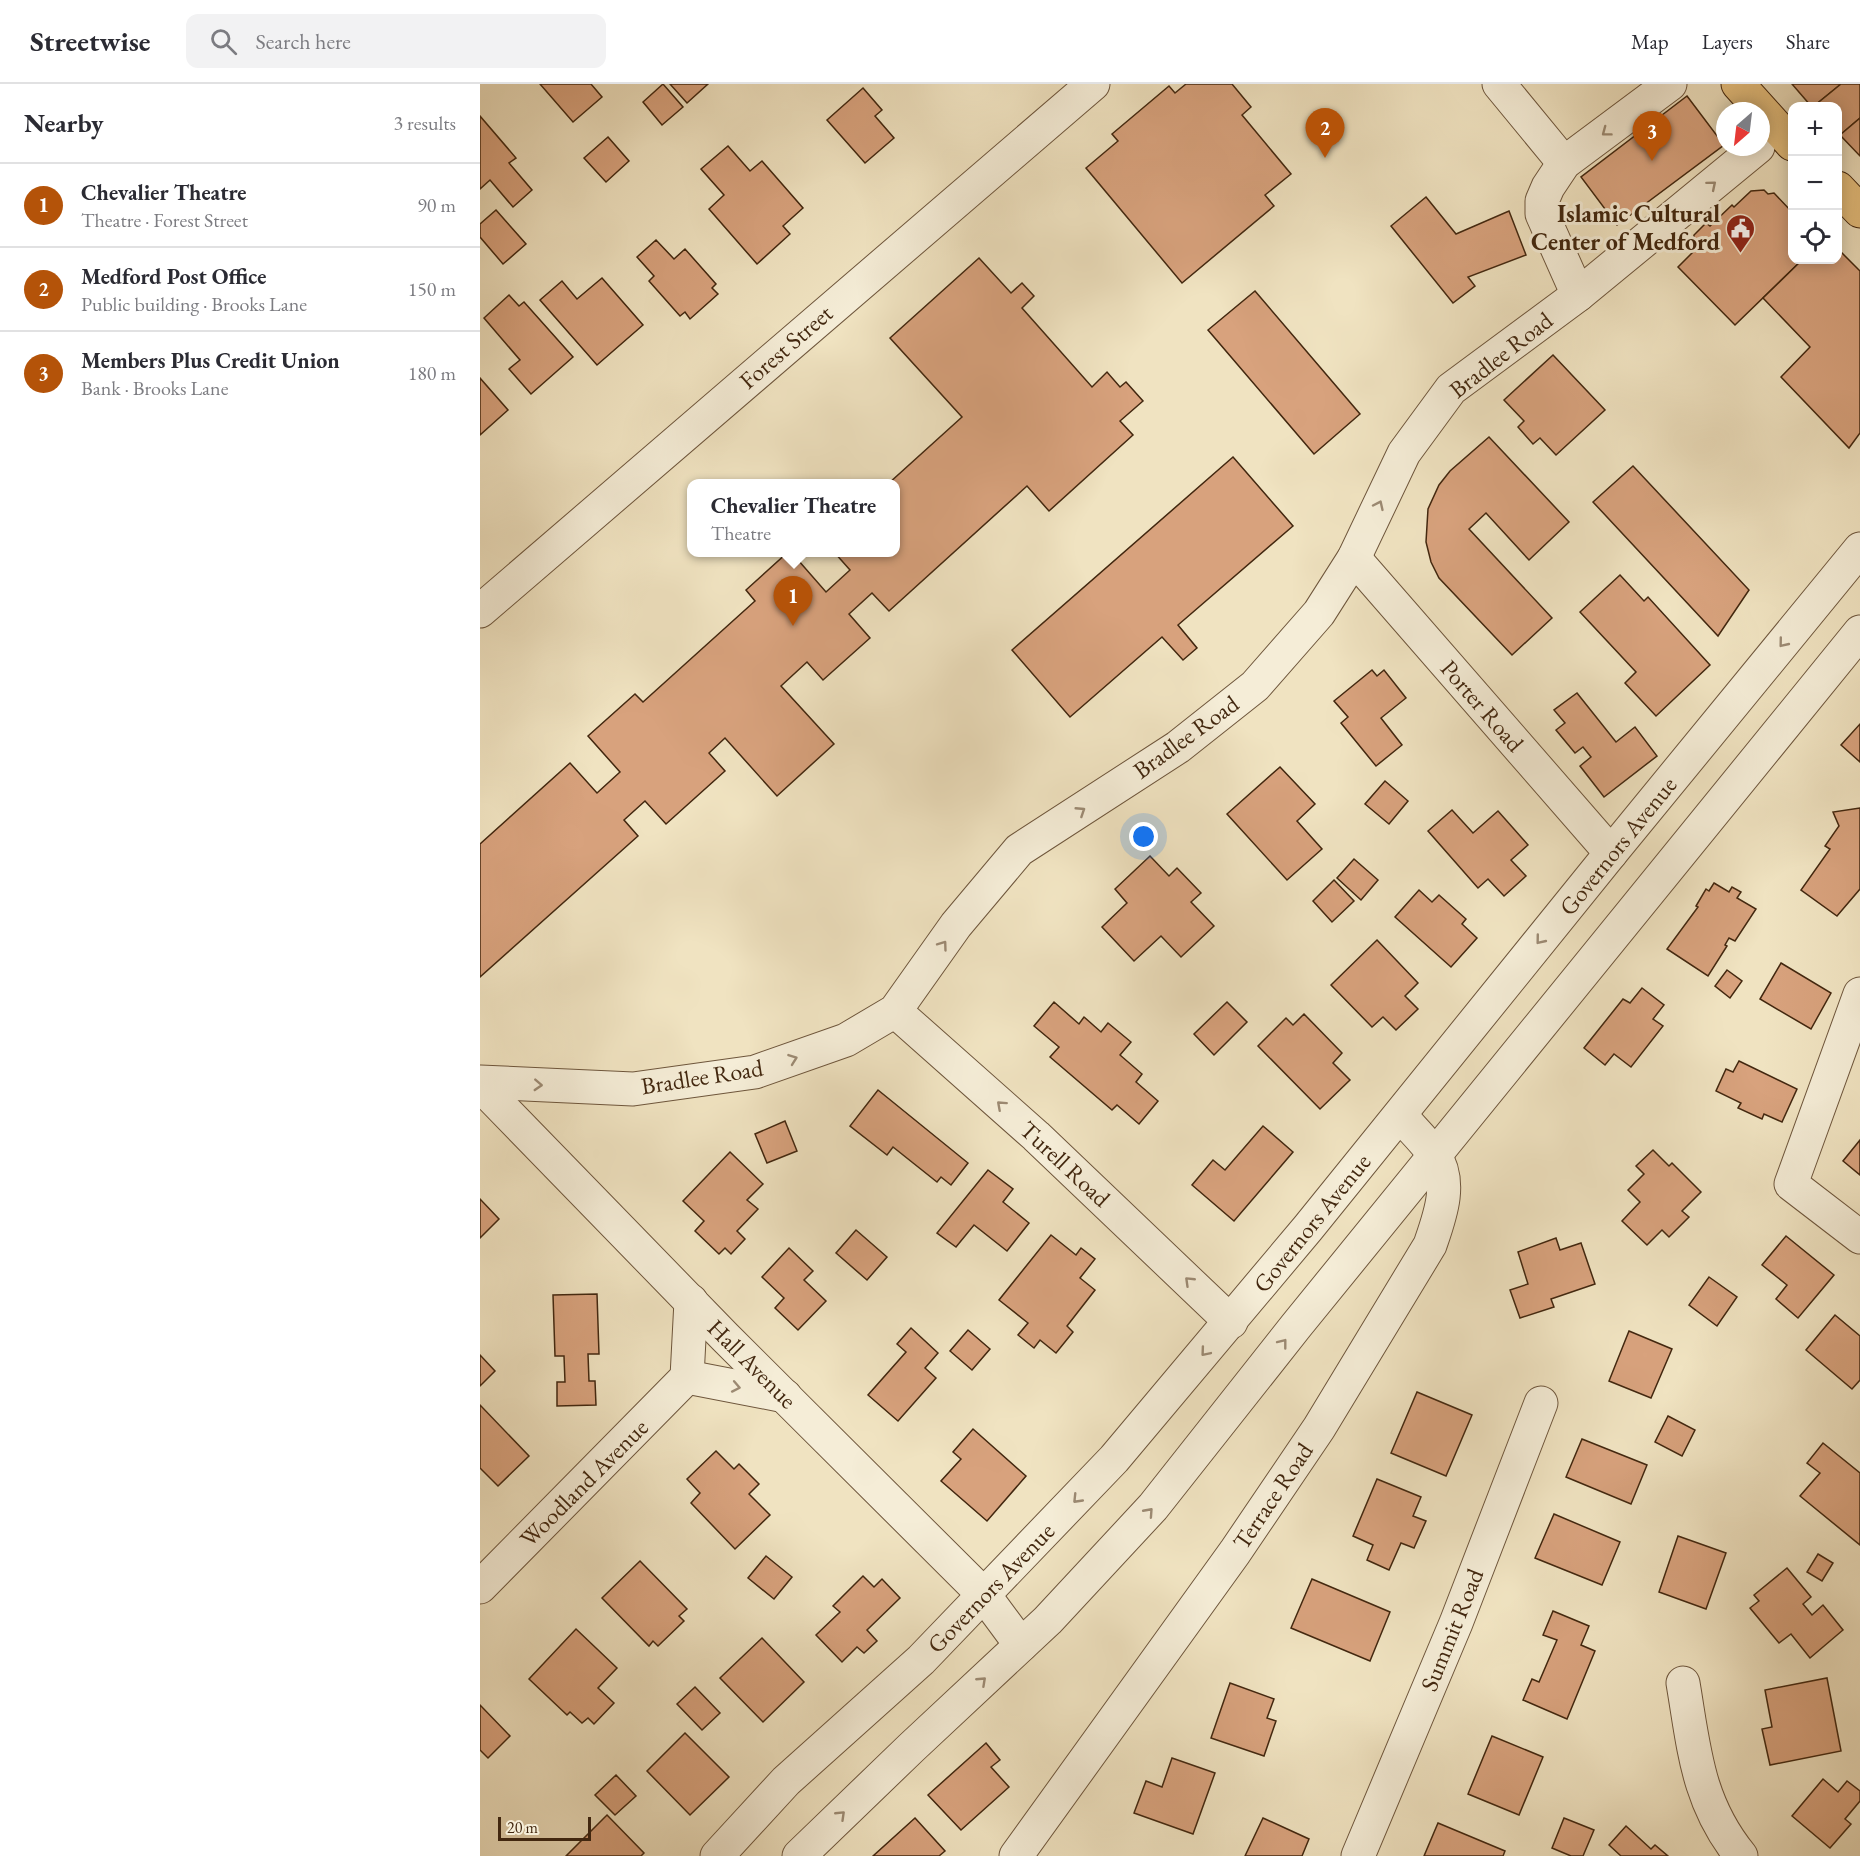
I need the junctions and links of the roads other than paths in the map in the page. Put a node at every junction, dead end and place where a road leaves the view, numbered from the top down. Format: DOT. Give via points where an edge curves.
graph roads {
  1 [pos="1093,84"];
  2 [pos="1499,84"];
  3 [pos="1670,84"];
  4 [pos="1738,84"];
  5 [pos="1773,141"];
  6 [pos="1564,163"];
  7 [pos="1842,192"];
  8 [pos="1860,211"];
  9 [pos="1578,295"];
  10 [pos="1860,549"];
  11 [pos="1354,558"];
  12 [pos="480,611"];
  13 [pos="1808,613"];
  14 [pos="1854,639"];
  15 [pos="1611,853"];
  16 [pos="1860,994"];
  17 [pos="895,1011"];
  18 [pos="480,1083"];
  19 [pos="1400,1115"];
  20 [pos="1435,1156"];
  21 [pos="1860,1237"];
  22 [pos="691,1301"];
  23 [pos="1231,1322"];
  24 [pos="687,1377"];
  25 [pos="785,1396"];
  26 [pos="1541,1403"];
  27 [pos="480,1587"];
  28 [pos="984,1595"];
  29 [pos="1021,1645"];
  30 [pos="1683,1683"];
  31 [pos="717,1856"];
  32 [pos="799,1856"];
  33 [pos="1016,1856"];
  34 [pos="1358,1856"];
  35 [pos="1741,1856"];
  1 -- 12 [label="street, Forest Street"];
  2 -- 6 [label="street"];
  3 -- 6 [label="street, one-way"];
  4 -- 5 [label="main road"];
  9 -- 5 [label="street, Bradlee Road, one-way"];
  6 -- 9 [label="street" via="1548,187 1542,214"];
  7 -- 8 [label="main road"];
  11 -- 9 [label="street, Bradlee Road, one-way" via="1404,453 1451,389"];
  10 -- 13 [label="street, Governors Avenue"];
  11 -- 15 [label="street, Porter Road"];
  17 -- 11 [label="street, Bradlee Road, one-way" via="956,926 1019,850 1178,747 1255,686 1319,613"];
  13 -- 14 [label="street"];
  13 -- 15 [label="street, Governors Avenue, one-way"];
  14 -- 20 [label="street"];
  15 -- 19 [label="street, Governors Avenue, one-way"];
  16 -- 21 [label="street" via="1791,1184"];
  18 -- 17 [label="street, Bradlee Road, one-way" via="633,1089 755,1072 846,1040"];
  23 -- 17 [label="street, Turell Road, one-way" via="1036,1136"];
  18 -- 22 [label="street, Hall Avenue"];
  19 -- 20 [label="street, Terrace Road"];
  19 -- 23 [label="street, Governors Avenue"];
  29 -- 20 [label="street, one-way" via="1153,1507"];
  20 -- 33 [label="street, Terrace Road" via="1444,1179 1441,1214 1430,1245 1393,1308 1248,1533"];
  22 -- 24 [label="street"];
  22 -- 25 [label="street, Hall Avenue"];
  23 -- 28 [label="street, Governors Avenue, one-way" via="1114,1460"];
  24 -- 25 [label="street, one-way"];
  24 -- 27 [label="street, Woodland Avenue"];
  25 -- 28 [label="street, Hall Avenue"];
  26 -- 34 [label="street, Summit Road" via="1456,1623"];
  28 -- 29 [label="street, Hall Avenue"];
  28 -- 31 [label="street, Governors Avenue" via="921,1660 786,1781"];
  32 -- 29 [label="street, one-way"];
  30 -- 35 [label="street" via="1702,1785 1719,1825"];
}
